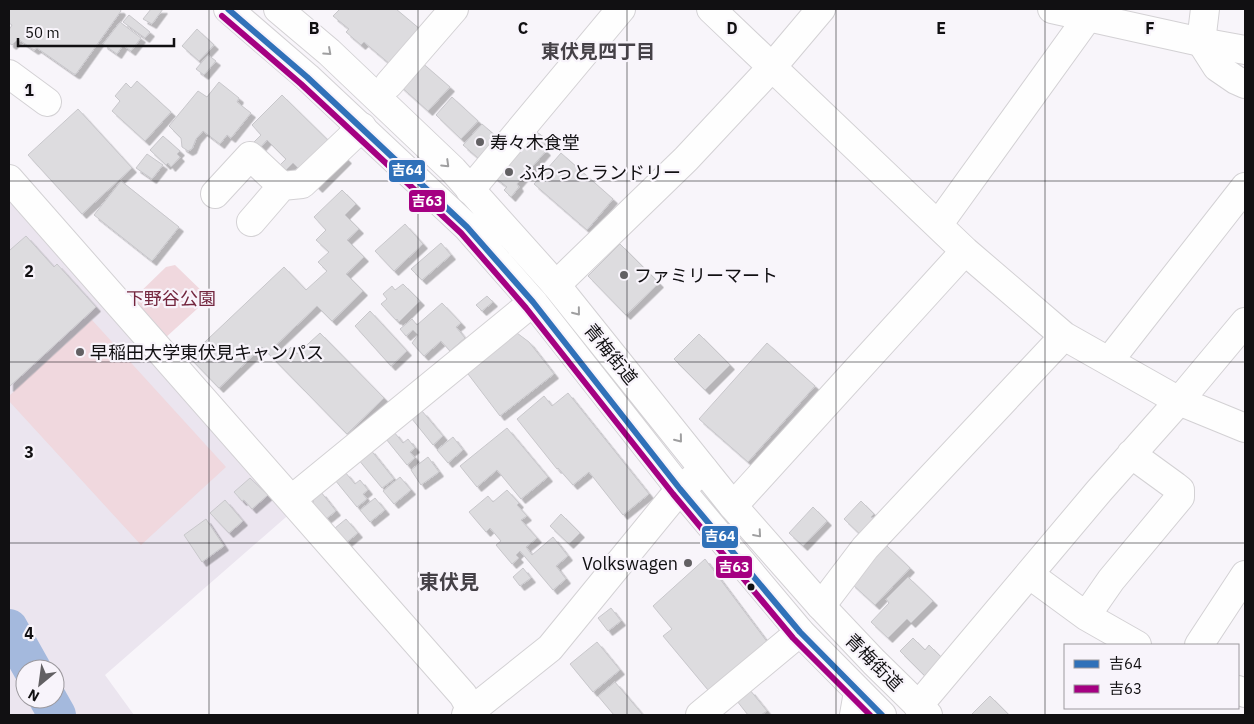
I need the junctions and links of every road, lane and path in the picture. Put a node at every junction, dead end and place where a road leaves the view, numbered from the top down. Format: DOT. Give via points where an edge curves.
graph roads {
  1 [pos="228,9"];
  2 [pos="278,9"];
  3 [pos="454,9"];
  4 [pos="621,9"];
  5 [pos="711,9"];
  6 [pos="821,9"];
  7 [pos="1052,9"];
  8 [pos="1205,9"];
  9 [pos="1088,17"];
  10 [pos="1201,42"];
  11 [pos="1245,50"];
  12 [pos="772,67"];
  13 [pos="18,84"];
  14 [pos="389,84"];
  15 [pos="1245,84"];
  16 [pos="47,102"];
  17 [pos="362,127"];
  18 [pos="9,179"];
  19 [pos="282,186"];
  20 [pos="1245,187"];
  21 [pos="470,190"];
  22 [pos="215,194"];
  23 [pos="251,222"];
  24 [pos="938,225"];
  25 [pos="964,251"];
  26 [pos="556,285"];
  27 [pos="533,302"];
  28 [pos="1245,322"];
  29 [pos="1064,336"];
  30 [pos="1109,361"];
  31 [pos="1179,401"];
  32 [pos="1245,428"];
  33 [pos="1131,454"];
  34 [pos="704,470"];
  35 [pos="680,489"];
  36 [pos="292,499"];
  37 [pos="733,506"];
  38 [pos="1030,575"];
  39 [pos="1245,575"];
  40 [pos="820,606"];
  41 [pos="1086,616"];
  42 [pos="800,632"];
  43 [pos="1135,644"];
  44 [pos="1200,644"];
  45 [pos="856,704"];
  46 [pos="923,711"];
  47 [pos="471,714"];
  48 [pos="700,715"];
  49 [pos="882,715"];
  1 -- 17 [label="street, 青梅街道"];
  2 -- 21 [label="street, 青梅街道, one-way" via="329,52"];
  3 -- 14 [label="street"];
  4 -- 21 [label="street"];
  5 -- 12 [label="street"];
  6 -- 12 [label="street"];
  7 -- 9 [label="street"];
  8 -- 10 [label="street"];
  9 -- 10 [label="street"];
  9 -- 24 [label="street"];
  10 -- 11 [label="street"];
  10 -- 15 [label="street" via="1217,67"];
  12 -- 24 [label="street"];
  12 -- 26 [label="street" via="686,159"];
  13 -- 16 [label="street"];
  17 -- 19 [label="street" via="302,184"];
  17 -- 27 [label="street, 青梅街道" via="467,227"];
  18 -- 36 [label="street"];
  19 -- 22 [label="street" via="250,156"];
  19 -- 23 [label="street"];
  20 -- 30 [label="street"];
  21 -- 26 [label="street, 青梅街道"];
  24 -- 25 [label="street"];
  25 -- 29 [label="street"];
  25 -- 37 [label="street"];
  26 -- 34 [label="street, 青梅街道, one-way"];
  27 -- 35 [label="street, 青梅街道"];
  27 -- 36 [label="street"];
  28 -- 31 [label="street"];
  29 -- 30 [label="street"];
  29 -- 40 [label="street" via="865,548"];
  30 -- 31 [label="street"];
  31 -- 32 [label="street"];
  31 -- 33 [label="street"];
  33 -- 38 [label="street"];
  33 -- 41 [label="street" via="1176,486 1180,497 1111,580"];
  34 -- 35 [label="street"];
  34 -- 37 [label="street, 青梅街道"];
  35 -- 42 [label="street, 青梅街道"];
  35 -- 47 [label="street" via="550,648"];
  36 -- 47 [label="street" via="463,695"];
  37 -- 40 [label="street, 青梅街道, one-way"];
  38 -- 41 [label="street"];
  38 -- 46 [label="street"];
  39 -- 44 [label="street"];
  40 -- 46 [label="street, 青梅街道"];
  41 -- 43 [label="street"];
  42 -- 45 [label="street, 青梅街道"];
  42 -- 48 [label="street"];
  45 -- 49 [label="street, 青梅街道"];
}
